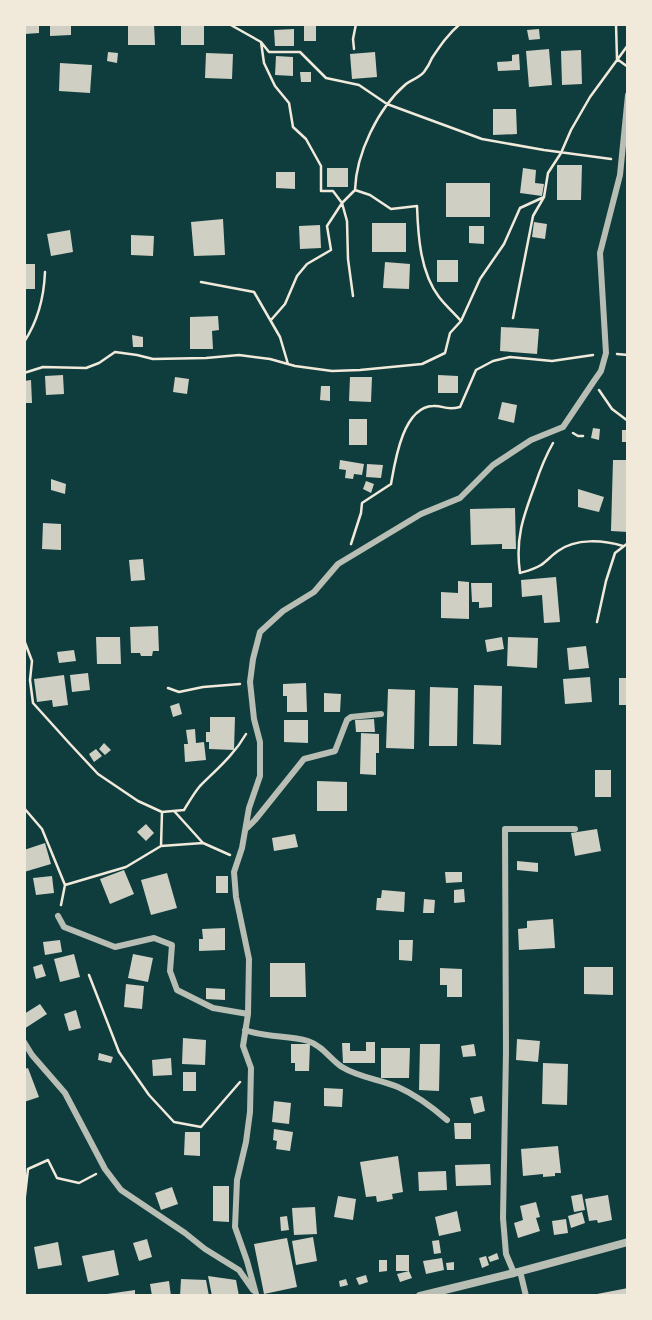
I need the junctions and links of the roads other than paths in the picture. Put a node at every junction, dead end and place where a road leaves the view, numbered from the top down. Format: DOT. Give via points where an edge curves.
graph roads {
  1 [pos="628,94"];
  2 [pos="381,714"];
  3 [pos="245,829"];
  4 [pos="575,829"];
  5 [pos="58,916"];
  6 [pos="247,1014"];
  7 [pos="245,1030"];
  8 [pos="24,1042"];
  9 [pos="447,1120"];
  10 [pos="628,1242"];
  11 [pos="517,1272"];
  12 [pos="256,1295"];
  13 [pos="420,1296"];
  14 [pos="526,1296"];
  1 -- 3 [label="street" via="621,175 600,253 606,353 601,371 563,427 531,440 492,465 460,498 421,514 338,564 314,592 260,632 250,682 260,742 260,776"];
  2 -- 3 [label="street" via="347,720 335,751 304,760"];
  3 -- 6 [label="street" via="234,872 249,959"];
  4 -- 11 [label="street" via="505,829 503,1219 506,1254"];
  5 -- 6 [label="street" via="64,927 115,947 154,938 172,945 170,971 177,990 213,1008"];
  6 -- 7 [label="street"];
  7 -- 9 [label="street" via="318,1045 341,1066 397,1087"];
  7 -- 12 [label="street" via="243,1046 251,1068 250,1112 237,1180 235,1227"];
  8 -- 12 [label="street" via="65,1093 121,1190 239,1270"];
  10 -- 11 [label="street"];
  11 -- 13 [label="street"];
  11 -- 14 [label="street"];
}
